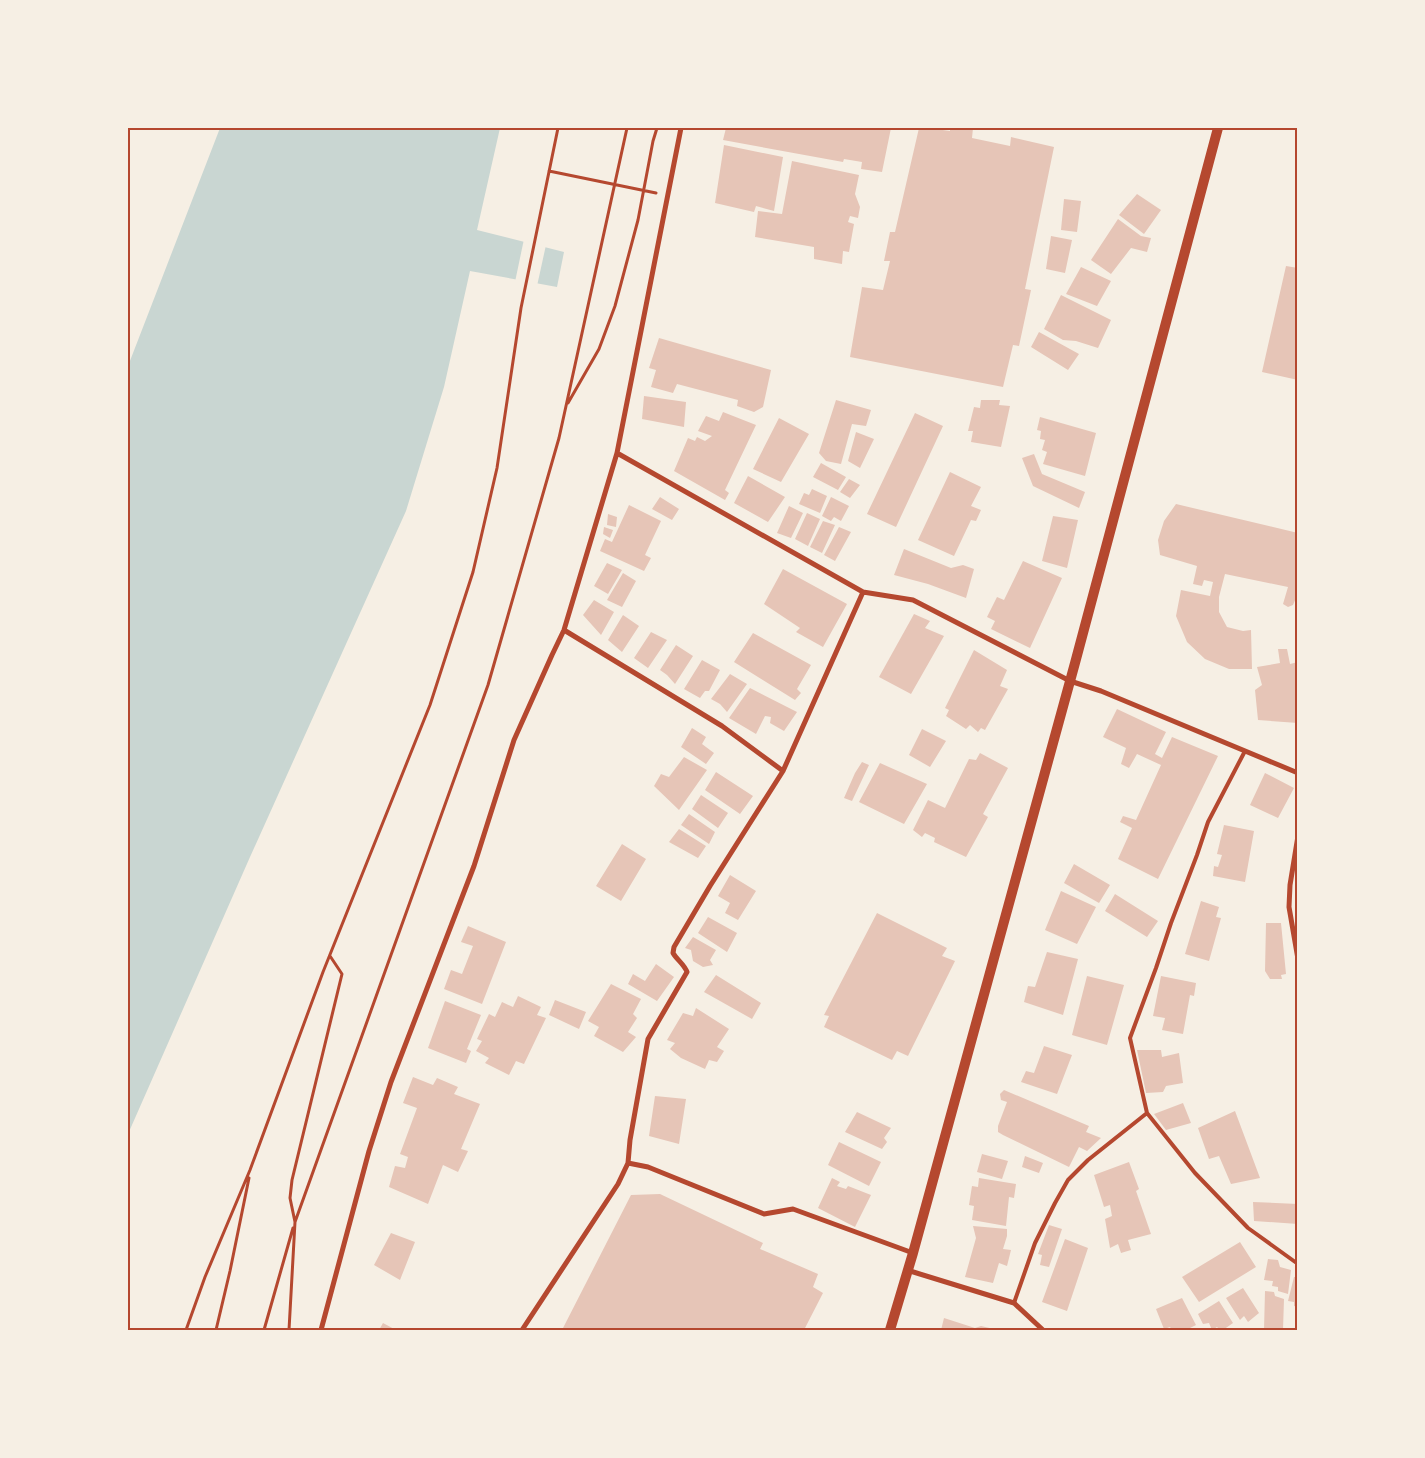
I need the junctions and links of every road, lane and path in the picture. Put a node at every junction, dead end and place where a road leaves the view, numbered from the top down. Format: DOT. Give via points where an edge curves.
graph roads {
  1 [pos="558,128"];
  2 [pos="627,128"];
  3 [pos="657,128"];
  4 [pos="682,128"];
  5 [pos="1218,128"];
  6 [pos="549,171"];
  7 [pos="614,185"];
  8 [pos="644,190"];
  9 [pos="658,194"];
  10 [pos="566,405"];
  11 [pos="617,454"];
  12 [pos="863,592"];
  13 [pos="564,630"];
  14 [pos="1070,681"];
  15 [pos="1245,751"];
  16 [pos="783,771"];
  17 [pos="1298,773"];
  18 [pos="1298,836"];
  19 [pos="330,955"];
  20 [pos="1298,959"];
  21 [pos="1147,1113"];
  22 [pos="628,1163"];
  23 [pos="250,1170"];
  24 [pos="295,1222"];
  25 [pos="913,1253"];
  26 [pos="1298,1264"];
  27 [pos="907,1270"];
  28 [pos="1014,1304"];
  29 [pos="186,1330"];
  30 [pos="216,1330"];
  31 [pos="264,1330"];
  32 [pos="289,1330"];
  33 [pos="321,1330"];
  34 [pos="522,1330"];
  35 [pos="890,1330"];
  36 [pos="1043,1330"];
  1 -- 6 [label="path"];
  2 -- 7 [label="path"];
  3 -- 8 [label="path"];
  4 -- 11 [label="street"];
  5 -- 14 [label="main road"];
  6 -- 7 [label="path"];
  6 -- 19 [label="path" via="521,308 497,468 473,572 430,705"];
  7 -- 8 [label="path"];
  7 -- 10 [label="path"];
  8 -- 9 [label="path"];
  8 -- 10 [label="path" via="615,306 599,349"];
  10 -- 24 [label="path" via="488,685"];
  11 -- 12 [label="street"];
  11 -- 13 [label="street"];
  12 -- 14 [label="street" via="913,600"];
  12 -- 16 [label="street"];
  13 -- 16 [label="street" via="722,726"];
  13 -- 33 [label="street" via="514,740 474,866 391,1082"];
  14 -- 15 [label="street" via="1101,690"];
  14 -- 25 [label="main road"];
  15 -- 17 [label="street"];
  15 -- 21 [label="lane" via="1208,822 1130,1038"];
  16 -- 22 [label="street" via="674,947 675,957 687,972 648,1039"];
  18 -- 20 [label="street" via="1289,907"];
  19 -- 23 [label="path"];
  19 -- 24 [label="path" via="342,974 292,1180 290,1198"];
  21 -- 26 [label="lane" via="1195,1172 1248,1228"];
  21 -- 28 [label="lane" via="1068,1180 1035,1243"];
  22 -- 25 [label="street" via="648,1167 764,1214 793,1209"];
  22 -- 34 [label="street" via="618,1184"];
  23 -- 29 [label="path"];
  23 -- 30 [label="path"];
  24 -- 31 [label="path"];
  24 -- 32 [label="path"];
  25 -- 27 [label="main road"];
  27 -- 28 [label="street"];
  27 -- 35 [label="main road"];
  28 -- 36 [label="street"];
}
